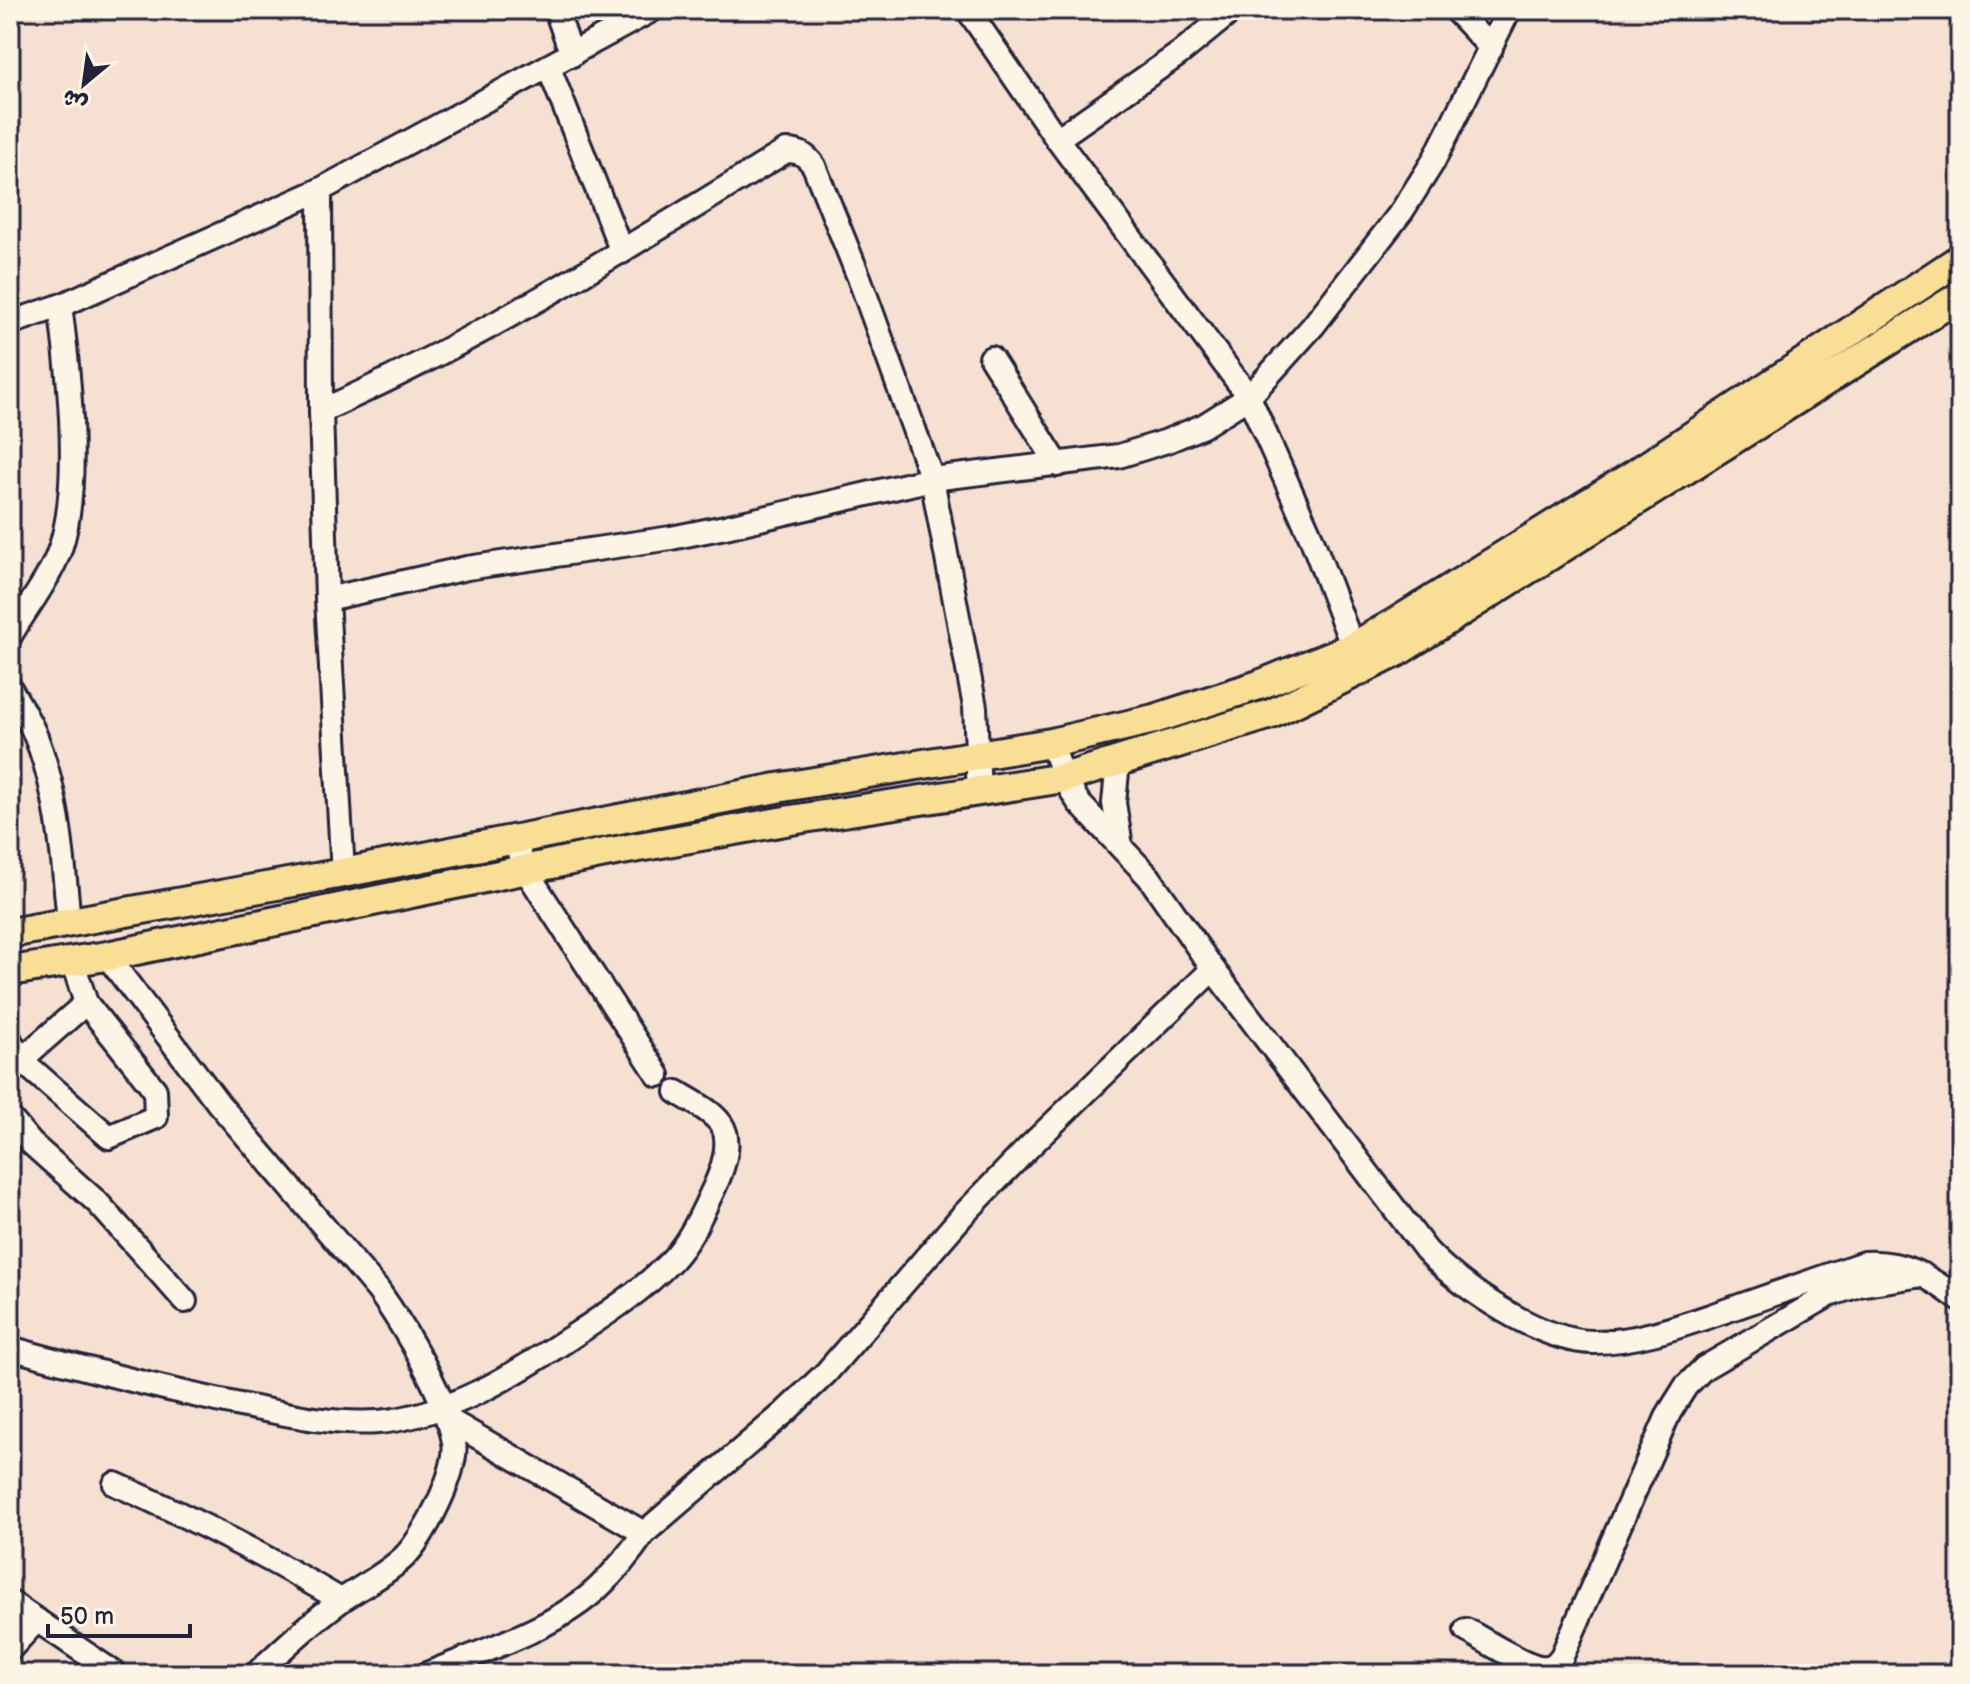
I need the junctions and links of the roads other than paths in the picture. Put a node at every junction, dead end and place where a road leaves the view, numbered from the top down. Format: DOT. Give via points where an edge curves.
graph roads {
  1 [pos="556,10"];
  2 [pos="652,10"];
  3 [pos="968,10"];
  4 [pos="1235,10"];
  5 [pos="1455,10"];
  6 [pos="1509,10"];
  7 [pos="1491,48"];
  8 [pos="572,55"];
  9 [pos="549,68"];
  10 [pos="1057,139"];
  11 [pos="320,190"];
  12 [pos="622,252"];
  13 [pos="1960,259"];
  14 [pos="1960,296"];
  15 [pos="60,306"];
  16 [pos="10,323"];
  17 [pos="991,358"];
  18 [pos="1249,397"];
  19 [pos="321,411"];
  20 [pos="1058,465"];
  21 [pos="932,479"];
  22 [pos="327,599"];
  23 [pos="10,636"];
  24 [pos="1357,658"];
  25 [pos="10,688"];
  26 [pos="1051,743"];
  27 [pos="976,757"];
  28 [pos="1118,762"];
  29 [pos="1064,778"];
  30 [pos="979,793"];
  31 [pos="514,839"];
  32 [pos="1121,846"];
  33 [pos="525,869"];
  34 [pos="343,873"];
  35 [pos="69,923"];
  36 [pos="10,933"];
  37 [pos="107,956"];
  38 [pos="72,960"];
  39 [pos="1213,969"];
  40 [pos="10,971"];
  41 [pos="86,1003"];
  42 [pos="15,1050"];
  43 [pos="658,1075"];
  44 [pos="677,1092"];
  45 [pos="10,1118"];
  46 [pos="1924,1274"];
  47 [pos="1960,1300"];
  48 [pos="185,1301"];
  49 [pos="10,1348"];
  50 [pos="445,1413"];
  51 [pos="115,1484"];
  52 [pos="644,1533"];
  53 [pos="341,1600"];
  54 [pos="10,1602"];
  55 [pos="37,1620"];
  56 [pos="1466,1630"];
  57 [pos="10,1649"];
  58 [pos="116,1674"];
  59 [pos="256,1674"];
  60 [pos="427,1674"];
  1 -- 8 [label="street"];
  2 -- 8 [label="street"];
  3 -- 10 [label="street"];
  4 -- 10 [label="street"];
  5 -- 7 [label="street"];
  6 -- 7 [label="street"];
  7 -- 18 [label="street" via="1402,211 1313,326"];
  8 -- 9 [label="street"];
  9 -- 11 [label="street"];
  9 -- 12 [label="street"];
  10 -- 18 [label="street"];
  11 -- 15 [label="street"];
  11 -- 19 [label="street"];
  12 -- 19 [label="street" via="503,321"];
  12 -- 21 [label="street" via="786,151 807,156 860,280"];
  13 -- 24 [label="main road"];
  14 -- 24 [label="main road" via="1397,652"];
  15 -- 16 [label="street"];
  15 -- 23 [label="street" via="69,370 68,516 57,557"];
  17 -- 20 [label="street"];
  18 -- 20 [label="street" via="1167,441 1119,456"];
  18 -- 24 [label="street"];
  19 -- 22 [label="street"];
  20 -- 21 [label="street"];
  21 -- 22 [label="street" via="698,532 467,568"];
  21 -- 27 [label="street" via="975,707"];
  22 -- 34 [label="street"];
  24 -- 26 [label="main road" via="1294,672 1154,719"];
  24 -- 28 [label="main road" via="1271,714"];
  25 -- 35 [label="street" via="34,731 51,782"];
  26 -- 27 [label="main road"];
  26 -- 29 [label="street"];
  27 -- 30 [label="street"];
  27 -- 31 [label="main road" via="777,788"];
  28 -- 29 [label="main road"];
  28 -- 32 [label="street" via="1114,803"];
  29 -- 30 [label="main road"];
  29 -- 32 [label="street" via="1079,803"];
  30 -- 33 [label="main road" via="791,820"];
  31 -- 33 [label="street"];
  31 -- 34 [label="main road"];
  32 -- 39 [label="street"];
  33 -- 37 [label="main road"];
  33 -- 43 [label="street"];
  34 -- 35 [label="main road"];
  35 -- 36 [label="main road"];
  37 -- 38 [label="main road"];
  37 -- 50 [label="street" via="219,1104 378,1290 400,1320"];
  38 -- 40 [label="main road"];
  38 -- 41 [label="street"];
  39 -- 46 [label="street" via="1441,1266 1537,1328 1577,1340 1623,1340 1864,1263 1904,1265"];
  39 -- 52 [label="street" via="962,1216 826,1373"];
  41 -- 42 [label="street"];
  41 -- 42 [label="street" via="155,1090 156,1117 109,1137"];
  44 -- 50 [label="street" via="711,1114 726,1135 718,1179 689,1237 671,1261 612,1311"];
  45 -- 48 [label="street" via="98,1203"];
  46 -- 47 [label="street"];
  46 -- 56 [label="street" via="1829,1295 1720,1357 1686,1386 1553,1666 1531,1664"];
  49 -- 50 [label="street" via="153,1387 325,1420 378,1422"];
  50 -- 52 [label="street"];
  50 -- 53 [label="street" via="455,1446 448,1480 422,1534 386,1572"];
  51 -- 53 [label="street" via="227,1536"];
  52 -- 60 [label="street" via="607,1580 572,1608"];
  53 -- 59 [label="street"];
  54 -- 55 [label="street"];
  55 -- 57 [label="street"];
  55 -- 58 [label="street"];
}
